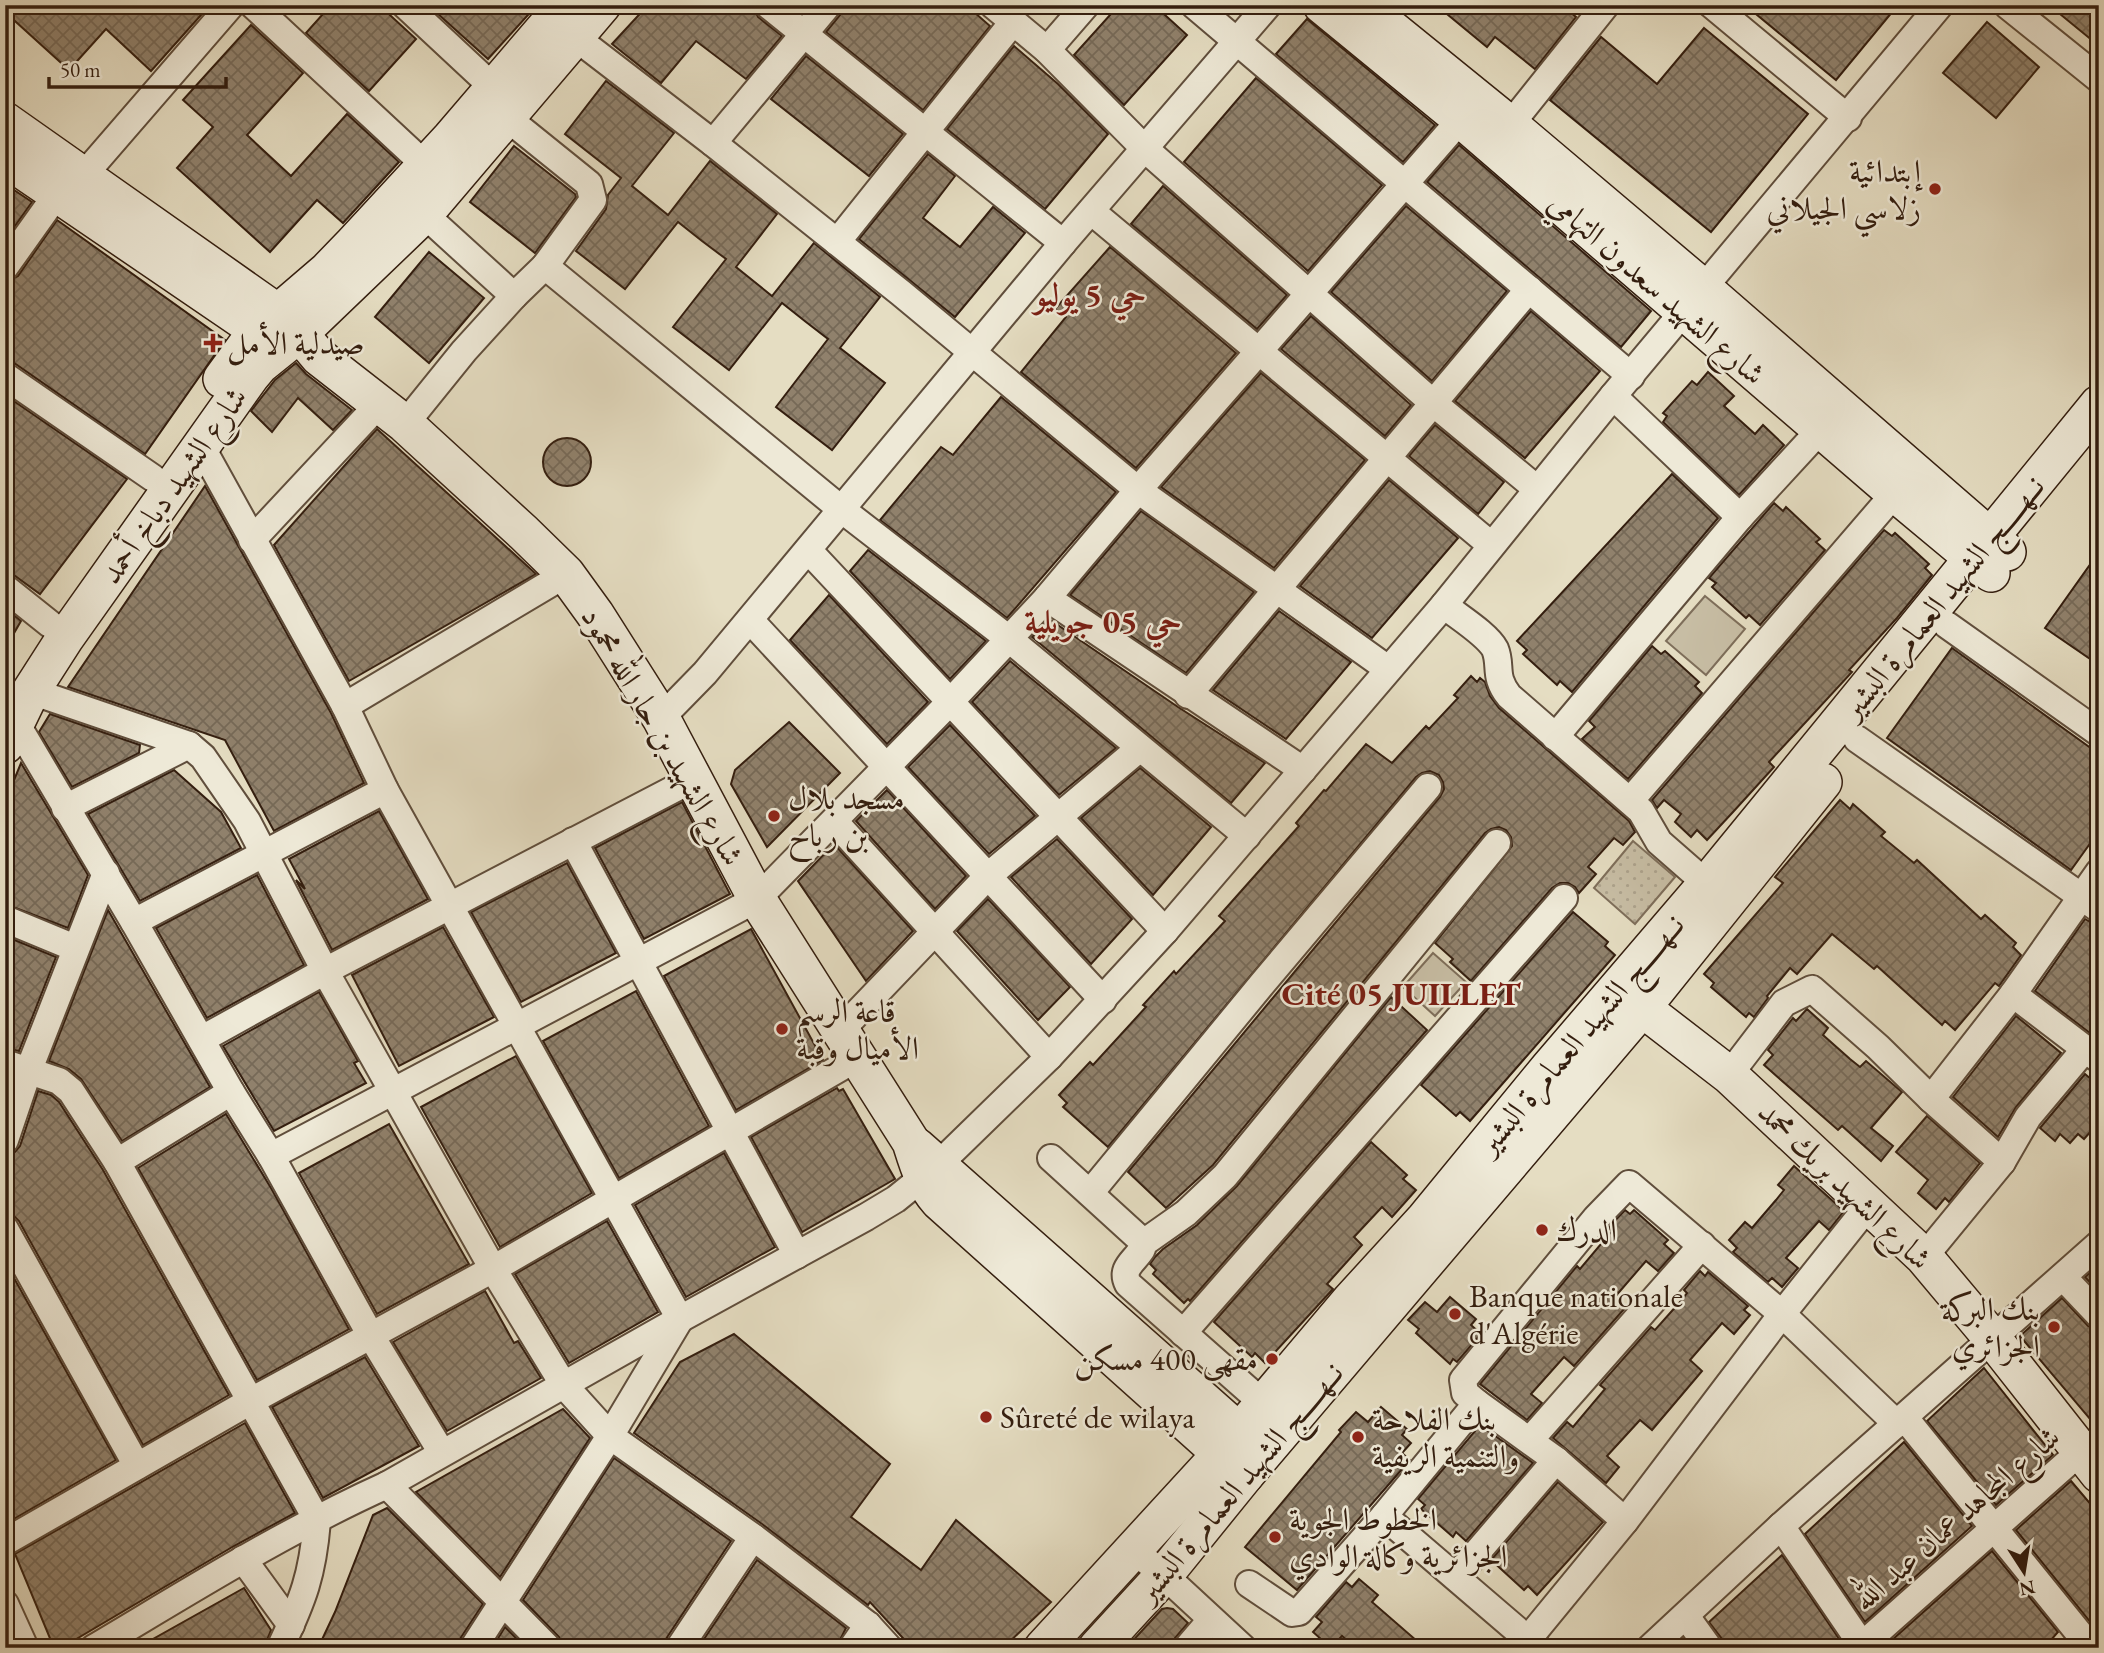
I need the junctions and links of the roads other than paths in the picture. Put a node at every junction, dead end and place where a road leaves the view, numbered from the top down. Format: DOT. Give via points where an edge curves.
graph roads {
  1 [pos="231,5"];
  2 [pos="253,5"];
  3 [pos="405,5"];
  4 [pos="602,5"];
  5 [pos="768,5"];
  6 [pos="828,5"];
  7 [pos="1086,5"];
  8 [pos="1194,5"];
  9 [pos="1268,5"];
  10 [pos="1322,5"];
  11 [pos="1362,5"];
  12 [pos="1606,5"];
  13 [pos="1712,5"];
  14 [pos="1940,5"];
  15 [pos="2007,5"];
  16 [pos="1003,14"];
  17 [pos="564,20"];
  18 [pos="804,34"];
  19 [pos="1236,43"];
  20 [pos="1047,50"];
  21 [pos="2099,79"];
  22 [pos="500,103"];
  23 [pos="1848,118"];
  24 [pos="1461,119"];
  25 [pos="5,121"];
  26 [pos="1510,125"];
  27 [pos="925,132"];
  28 [pos="713,143"];
  29 [pos="1144,148"];
  30 [pos="5,158"];
  31 [pos="437,176"];
  32 [pos="1405,184"];
  33 [pos="70,185"];
  34 [pos="1091,211"];
  35 [pos="424,214"];
  36 [pos="836,242"];
  37 [pos="1063,243"];
  38 [pos="545,266"];
  39 [pos="5,267"];
  40 [pos="1529,289"];
  41 [pos="1310,293"];
  42 [pos="514,296"];
  43 [pos="1695,300"];
  44 [pos="287,336"];
  45 [pos="1260,351"];
  46 [pos="970,353"];
  47 [pos="5,376"];
  48 [pos="1631,376"];
  49 [pos="1613,396"];
  50 [pos="1432,402"];
  51 [pos="2099,404"];
  52 [pos="393,413"];
  53 [pos="1821,429"];
  54 [pos="2099,440"];
  55 [pos="201,446"];
  56 [pos="1385,458"];
  57 [pos="153,478"];
  58 [pos="1537,489"];
  59 [pos="1138,490"];
  60 [pos="1895,493"];
  61 [pos="841,509"];
  62 [pos="1740,517"];
  63 [pos="252,540"];
  64 [pos="1491,545"];
  65 [pos="807,550"];
  66 [pos="1991,555"];
  67 [pos="566,574"];
  68 [pos="5,588"];
  69 [pos="1276,590"];
  70 [pos="1047,598"];
  71 [pos="1444,605"];
  72 [pos="750,620"];
  73 [pos="50,624"];
  74 [pos="1947,625"];
  75 [pos="1009,639"];
  76 [pos="1388,669"];
  77 [pos="1188,695"];
  78 [pos="951,701"];
  79 [pos="345,706"];
  80 [pos="14,714"];
  81 [pos="661,718"];
  82 [pos="2099,733"];
  83 [pos="1555,737"];
  84 [pos="1857,739"];
  85 [pos="189,745"];
  86 [pos="1140,748"];
  87 [pos="887,766"];
  88 [pos="1303,770"];
  89 [pos="692,779"];
  90 [pos="1428,787"];
  91 [pos="385,790"];
  92 [pos="1630,801"];
  93 [pos="65,808"];
  94 [pos="1059,817"];
  95 [pos="834,821"];
  96 [pos="1247,836"];
  97 [pos="573,841"];
  98 [pos="1497,843"];
  99 [pos="264,853"];
  100 [pos="2099,872"];
  101 [pos="106,873"];
  102 [pos="988,876"];
  103 [pos="1706,884"];
  104 [pos="1564,898"];
  105 [pos="757,899"];
  106 [pos="2090,903"];
  107 [pos="449,905"];
  108 [pos="5,919"];
  109 [pos="134,922"];
  110 [pos="936,931"];
  111 [pos="1166,931"];
  112 [pos="75,948"];
  113 [pos="639,962"];
  114 [pos="325,971"];
  115 [pos="2013,994"];
  116 [pos="1629,999"];
  117 [pos="1103,1000"];
  118 [pos="517,1028"];
  119 [pos="202,1039"];
  120 [pos="848,1045"];
  121 [pos="2092,1054"];
  122 [pos="1049,1057"];
  123 [pos="17,1067"];
  124 [pos="1729,1075"];
  125 [pos="394,1091"];
  126 [pos="230,1092"];
  127 [pos="1931,1099"];
  128 [pos="731,1131"];
  129 [pos="5,1140"];
  130 [pos="271,1156"];
  131 [pos="1051,1158"];
  132 [pos="117,1162"];
  133 [pos="2002,1162"];
  134 [pos="930,1172"];
  135 [pos="1090,1194"];
  136 [pos="614,1199"];
  137 [pos="1869,1205"];
  138 [pos="5,1229"];
  139 [pos="1142,1244"];
  140 [pos="2099,1244"];
  141 [pos="1702,1245"];
  142 [pos="797,1255"];
  143 [pos="1924,1257"];
  144 [pos="493,1269"];
  145 [pos="2063,1277"];
  146 [pos="1782,1314"];
  147 [pos="2099,1315"];
  148 [pos="680,1319"];
  149 [pos="1183,1333"];
  150 [pos="371,1336"];
  151 [pos="1992,1338"];
  152 [pos="563,1384"];
  153 [pos="249,1402"];
  154 [pos="1477,1403"];
  155 [pos="1264,1404"];
  156 [pos="1901,1421"];
  157 [pos="610,1436"];
  158 [pos="1530,1440"];
  159 [pos="442,1453"];
  160 [pos="1242,1453"];
  161 [pos="2093,1455"];
  162 [pos="1556,1460"];
  163 [pos="137,1466"];
  164 [pos="387,1485"];
  165 [pos="1384,1516"];
  166 [pos="317,1520"];
  167 [pos="1625,1521"];
  168 [pos="1781,1526"];
  169 [pos="1996,1528"];
  170 [pos="753,1538"];
  171 [pos="5,1542"];
  172 [pos="1132,1549"];
  173 [pos="243,1559"];
  174 [pos="1164,1575"];
  175 [pos="1456,1577"];
  176 [pos="1249,1584"];
  177 [pos="503,1603"];
  178 [pos="5,1604"];
  179 [pos="1686,1616"];
  180 [pos="1211,1620"];
  181 [pos="868,1625"];
  182 [pos="285,1636"];
  183 [pos="1533,1643"];
  184 [pos="2078,1643"];
  185 [pos="1862,1647"];
  186 [pos="25,1648"];
  187 [pos="94,1648"];
  188 [pos="473,1648"];
  189 [pos="548,1648"];
  190 [pos="679,1648"];
  191 [pos="852,1648"];
  192 [pos="889,1648"];
  193 [pos="1043,1648"];
  194 [pos="1097,1648"];
  195 [pos="1186,1648"];
  196 [pos="1242,1648"];
  197 [pos="1650,1648"];
  198 [pos="1709,1648"];
  1 -- 33 [label="street"];
  2 -- 31 [label="street"];
  3 -- 22 [label="street"];
  4 -- 17 [label="street, شارع الشهيد دباخ أحمد"];
  5 -- 18 [label="street"];
  6 -- 18 [label="street"];
  7 -- 20 [label="street"];
  8 -- 19 [label="street"];
  9 -- 19 [label="street"];
  10 -- 24 [label="street, شارع الشهيد سعدون التهامي"];
  11 -- 26 [label="street, شارع الشهيد سعدون التهامي"];
  12 -- 26 [label="street"];
  13 -- 23 [label="street"];
  14 -- 23 [label="street"];
  15 -- 21 [label="street"];
  16 -- 20 [label="street"];
  16 -- 27 [label="street"];
  17 -- 22 [label="street, شارع الشهيد دباخ أحمد"];
  17 -- 28 [label="street"];
  18 -- 27 [label="street"];
  18 -- 28 [label="street"];
  19 -- 29 [label="street"];
  19 -- 32 [label="street"];
  20 -- 29 [label="street"];
  22 -- 31 [label="street, شارع الشهيد دباخ أحمد"];
  22 -- 38 [label="street" via="589,184 593,200"];
  23 -- 43 [label="street"];
  24 -- 32 [label="street"];
  24 -- 43 [label="street, شارع الشهيد سعدون التهامي"];
  25 -- 33 [label="street, شارع الشهيد بن جار الله محمود"];
  26 -- 43 [label="street, شارع الشهيد سعدون التهامي"];
  27 -- 36 [label="street"];
  27 -- 37 [label="street"];
  28 -- 36 [label="street"];
  29 -- 34 [label="street"];
  29 -- 41 [label="street"];
  30 -- 33 [label="street, شارع الشهيد بن جار الله محمود"];
  31 -- 35 [label="street, شارع الشهيد دباخ أحمد"];
  31 -- 44 [label="street, شارع الشهيد دباخ أحمد" via="327,271"];
  32 -- 40 [label="street"];
  32 -- 41 [label="street"];
  33 -- 39 [label="street"];
  33 -- 44 [label="street, شارع الشهيد بن جار الله محمود"];
  34 -- 37 [label="street"];
  34 -- 45 [label="street"];
  35 -- 42 [label="street"];
  35 -- 44 [label="street, شارع الشهيد دباخ أحمد"];
  36 -- 46 [label="street"];
  37 -- 46 [label="street"];
  38 -- 42 [label="street"];
  38 -- 61 [label="street"];
  40 -- 48 [label="street"];
  40 -- 50 [label="street"];
  41 -- 45 [label="street"];
  41 -- 50 [label="street"];
  42 -- 52 [label="street" via="464,351"];
  43 -- 48 [label="street"];
  43 -- 53 [label="street, شارع الشهيد سعدون التهامي"];
  43 -- 66 [label="street, شارع الشهيد سعدون التهامي"];
  44 -- 52 [label="street, شارع الشهيد بن جار الله محمود"];
  44 -- 55 [label="street, شارع الشهيد دباخ أحمد" via="250,377"];
  44 -- 57 [label="street, شارع الشهيد دباخ أحمد"];
  45 -- 56 [label="street"];
  45 -- 59 [label="street"];
  46 -- 59 [label="street"];
  46 -- 61 [label="street"];
  47 -- 57 [label="street"];
  48 -- 49 [label="street"];
  49 -- 58 [label="street"];
  49 -- 62 [label="street"];
  50 -- 56 [label="street"];
  50 -- 58 [label="street"];
  51 -- 66 [label="street, نــهـــــج الشهيد العمامرة البشير"];
  52 -- 63 [label="street"];
  52 -- 67 [label="street, شارع الشهيد بن جار الله محمود"];
  53 -- 60 [label="street, شارع الشهيد سعدون التهامي"];
  53 -- 62 [label="street"];
  54 -- 66 [label="street, نــهـــــج الشهيد العمامرة البشير"];
  55 -- 63 [label="street"];
  55 -- 80 [label="street, شارع الشهيد دباخ أحمد"];
  56 -- 64 [label="street"];
  56 -- 69 [label="street"];
  57 -- 73 [label="street, شارع الشهيد دباخ أحمد"];
  58 -- 64 [label="street"];
  59 -- 69 [label="street"];
  59 -- 70 [label="street"];
  60 -- 66 [label="street, شارع الشهيد سعدون التهامي"];
  60 -- 92 [label="street"];
  61 -- 65 [label="street"];
  61 -- 75 [label="street"];
  62 -- 83 [label="street"];
  63 -- 79 [label="street"];
  64 -- 71 [label="street"];
  65 -- 72 [label="street"];
  65 -- 78 [label="street"];
  66 -- 74 [label="street, نــهـــــج الشهيد العمامرة البشير"];
  66 -- 103 [label="street, نــهـــــج الشهيد العمامرة البشير"];
  67 -- 79 [label="street"];
  67 -- 81 [label="street, شارع الشهيد بن جار الله محمود"];
  68 -- 73 [label="street"];
  69 -- 76 [label="street"];
  69 -- 77 [label="street"];
  70 -- 75 [label="street"];
  70 -- 77 [label="street"];
  71 -- 76 [label="street"];
  71 -- 83 [label="street" via="1492,645 1505,691"];
  72 -- 81 [label="street"];
  72 -- 87 [label="street"];
  73 -- 80 [label="street, شارع الشهيد دباخ أحمد"];
  74 -- 82 [label="street"];
  74 -- 84 [label="street, نــهـــــج الشهيد العمامرة البشير"];
  75 -- 78 [label="street"];
  75 -- 86 [label="street"];
  76 -- 88 [label="street"];
  77 -- 88 [label="street"];
  78 -- 87 [label="street"];
  78 -- 94 [label="street"];
  79 -- 91 [label="street"];
  80 -- 85 [label="street"];
  80 -- 93 [label="street"];
  81 -- 89 [label="street, شارع الشهيد بن جار الله محمود"];
  83 -- 92 [label="street"];
  84 -- 106 [label="street"];
  84 -- 116 [label="street, نــهـــــج الشهيد العمامرة البشير"];
  85 -- 93 [label="street"];
  85 -- 99 [label="street" via="216,775"];
  86 -- 94 [label="street"];
  86 -- 96 [label="street"];
  87 -- 95 [label="street"];
  87 -- 102 [label="street"];
  88 -- 96 [label="street"];
  89 -- 97 [label="street"];
  89 -- 105 [label="street, شارع الشهيد بن جار الله محمود"];
  90 -- 135 [label="street"];
  91 -- 99 [label="street"];
  91 -- 107 [label="street"];
  92 -- 103 [label="street" via="1659,842"];
  93 -- 101 [label="street"];
  94 -- 102 [label="street"];
  94 -- 111 [label="street"];
  95 -- 105 [label="street"];
  95 -- 110 [label="street"];
  96 -- 111 [label="street"];
  97 -- 107 [label="street"];
  97 -- 113 [label="street"];
  98 -- 139 [label="street" via="1225,1176 1186,1213"];
  99 -- 109 [label="street"];
  99 -- 114 [label="street"];
  100 -- 106 [label="street"];
  101 -- 109 [label="street"];
  101 -- 112 [label="street"];
  102 -- 110 [label="street"];
  102 -- 117 [label="street"];
  103 -- 116 [label="street, نــهـــــج الشهيد العمامرة البشير"];
  104 -- 149 [label="street"];
  105 -- 113 [label="street"];
  105 -- 120 [label="street, شارع الشهيد بن جار الله محمود"];
  106 -- 115 [label="street"];
  107 -- 114 [label="street"];
  107 -- 118 [label="street"];
  108 -- 112 [label="street"];
  109 -- 119 [label="street"];
  110 -- 120 [label="street"];
  110 -- 122 [label="street"];
  111 -- 117 [label="street"];
  112 -- 123 [label="street"];
  113 -- 118 [label="street"];
  113 -- 128 [label="street"];
  114 -- 119 [label="street"];
  114 -- 125 [label="street"];
  115 -- 121 [label="street"];
  115 -- 127 [label="street"];
  116 -- 124 [label="street, شارع الشهيد بريك محمد"];
  116 -- 155 [label="street, نــهـــــج الشهيد العمامرة البشير" via="1351,1300"];
  116 -- 160 [label="street, نــهـــــج الشهيد العمامرة البشير"];
  117 -- 122 [label="street"];
  118 -- 125 [label="street"];
  118 -- 136 [label="street"];
  119 -- 126 [label="street"];
  120 -- 128 [label="street"];
  120 -- 134 [label="street, شارع الشهيد بن جار الله محمود"];
  121 -- 133 [label="street" via="2028,1117"];
  122 -- 134 [label="street"];
  123 -- 129 [label="street"];
  123 -- 132 [label="street" via="59,1081 71,1091"];
  124 -- 127 [label="street" via="1784,1003 1812,989"];
  124 -- 137 [label="street, شارع الشهيد بريك محمد"];
  125 -- 130 [label="street"];
  125 -- 144 [label="street"];
  126 -- 130 [label="street"];
  126 -- 132 [label="street"];
  127 -- 133 [label="street"];
  128 -- 136 [label="street"];
  128 -- 142 [label="street"];
  130 -- 150 [label="street"];
  131 -- 135 [label="street"];
  132 -- 153 [label="street"];
  133 -- 143 [label="street"];
  134 -- 142 [label="street" via="896,1199"];
  134 -- 160 [label="street"];
  135 -- 139 [label="street"];
  136 -- 144 [label="street"];
  136 -- 148 [label="street"];
  137 -- 143 [label="street, شارع الشهيد بريك محمد"];
  137 -- 146 [label="street"];
  138 -- 163 [label="street"];
  139 -- 149 [label="street" via="1125,1279"];
  140 -- 145 [label="street"];
  141 -- 146 [label="street"];
  141 -- 154 [label="street" via="1629,1184 1463,1380 1465,1393"];
  141 -- 158 [label="street"];
  142 -- 148 [label="street"];
  143 -- 151 [label="street, شارع الشهيد بريك محمد"];
  144 -- 150 [label="street"];
  144 -- 152 [label="street"];
  145 -- 147 [label="street"];
  145 -- 151 [label="street"];
  146 -- 156 [label="street"];
  146 -- 167 [label="street"];
  148 -- 152 [label="street"];
  148 -- 157 [label="street"];
  149 -- 155 [label="street"];
  150 -- 153 [label="street"];
  150 -- 159 [label="street"];
  151 -- 156 [label="street"];
  151 -- 161 [label="street, شارع الشهيد بريك محمد"];
  152 -- 157 [label="street"];
  152 -- 159 [label="street"];
  153 -- 163 [label="street"];
  153 -- 166 [label="street"];
  154 -- 158 [label="street"];
  154 -- 165 [label="street"];
  155 -- 160 [label="street, نــهـــــج الشهيد العمامرة البشير"];
  156 -- 168 [label="street"];
  156 -- 169 [label="street"];
  157 -- 170 [label="street"];
  157 -- 177 [label="street"];
  158 -- 162 [label="street"];
  159 -- 164 [label="street"];
  160 -- 172 [label="street, نــهـــــج الشهيد العمامرة البشير"];
  160 -- 174 [label="street, نــهـــــج الشهيد العمامرة البشير"];
  161 -- 169 [label="street, شارع المجاهد عمان عبد الله"];
  162 -- 167 [label="street"];
  162 -- 175 [label="street"];
  163 -- 171 [label="street"];
  164 -- 166 [label="street"];
  164 -- 177 [label="street"];
  165 -- 175 [label="street"];
  165 -- 176 [label="street" via="1295,1614"];
  166 -- 173 [label="street"];
  166 -- 182 [label="street" via="308,1585"];
  167 -- 183 [label="street"];
  168 -- 179 [label="street"];
  168 -- 185 [label="street"];
  169 -- 184 [label="street"];
  169 -- 185 [label="street, شارع المجاهد عمان عبد الله"];
  170 -- 181 [label="street"];
  170 -- 190 [label="street"];
  172 -- 174 [label="street"];
  172 -- 193 [label="street, نــهـــــج الشهيد العمامرة البشير"];
  173 -- 182 [label="street"];
  173 -- 187 [label="street"];
  174 -- 180 [label="street"];
  174 -- 194 [label="street, نــهـــــج الشهيد العمامرة البشير"];
  175 -- 183 [label="street"];
  177 -- 188 [label="street"];
  177 -- 189 [label="street"];
  178 -- 186 [label="street"];
  179 -- 197 [label="street"];
  179 -- 198 [label="street"];
  180 -- 195 [label="street"];
  180 -- 196 [label="street"];
  181 -- 191 [label="street"];
  181 -- 192 [label="street"];
}
